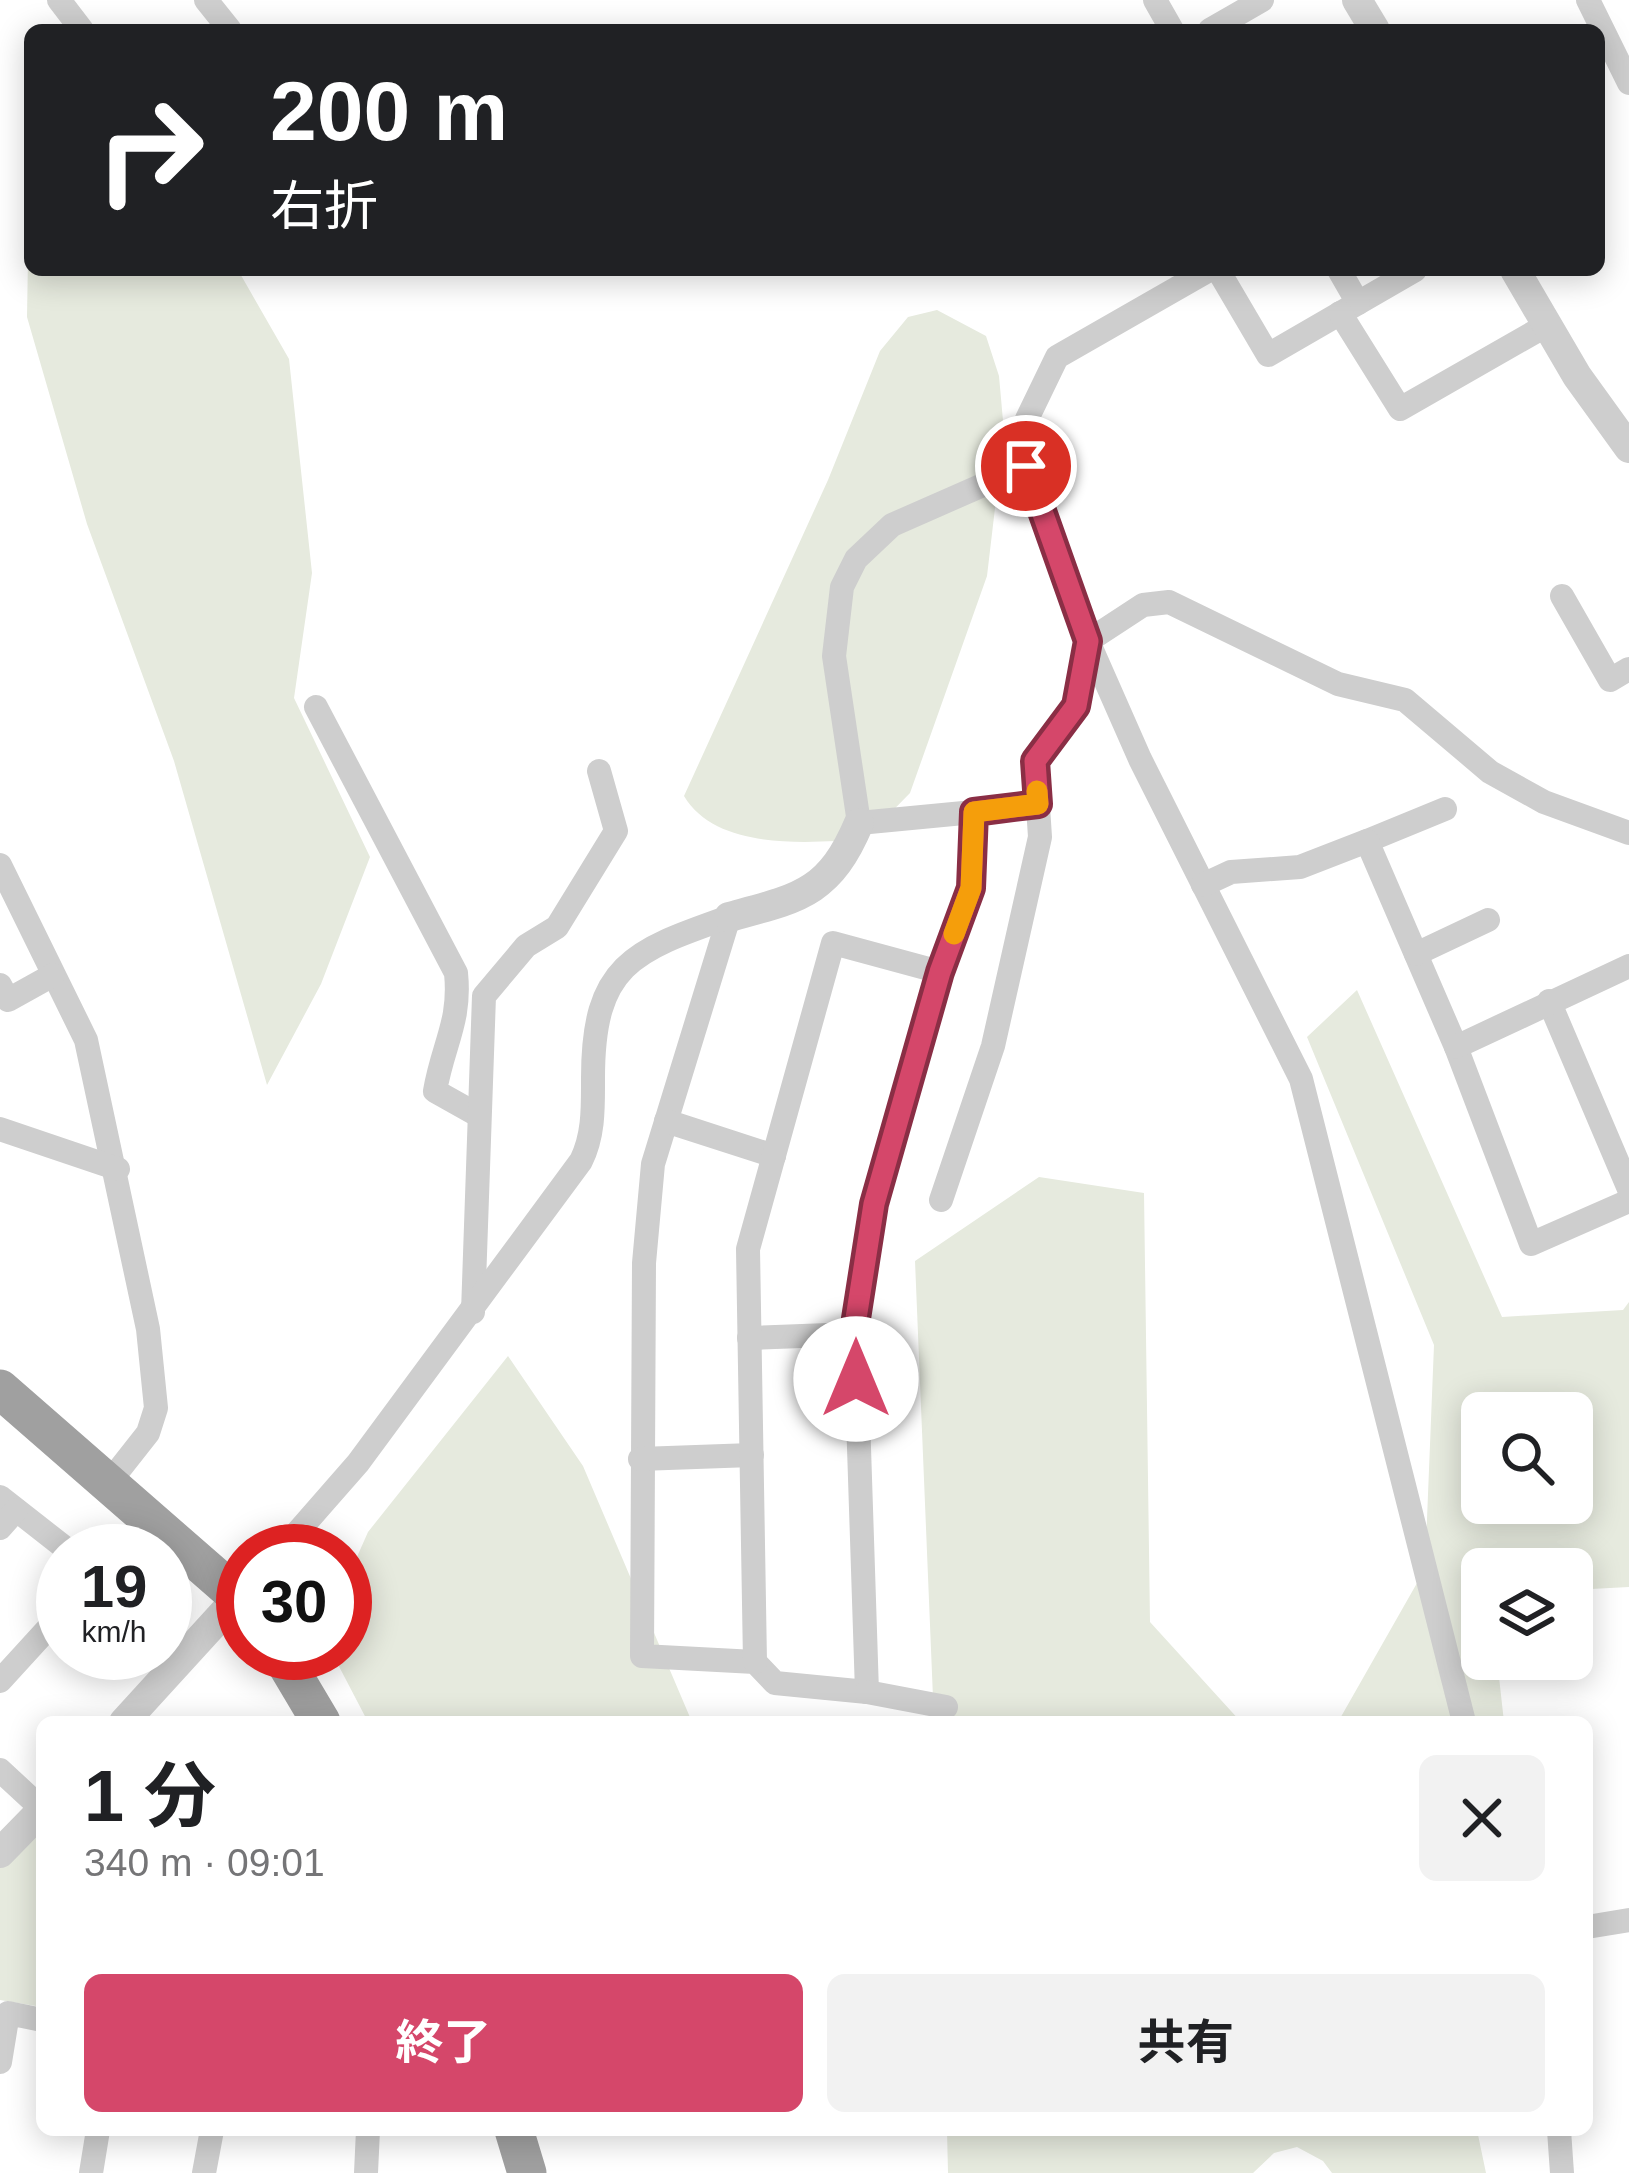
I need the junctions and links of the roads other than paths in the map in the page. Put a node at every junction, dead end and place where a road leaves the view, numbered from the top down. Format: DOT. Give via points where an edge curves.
graph roads {
  1 [pos="59,0"];
  2 [pos="206,0"];
  3 [pos="1262,0"];
  4 [pos="77,24"];
  5 [pos="225,24"];
  6 [pos="1220,24"];
  7 [pos="1613,45"];
  8 [pos="1629,82"];
  9 [pos="1203,276"];
  10 [pos="1218,276"];
  11 [pos="1341,276"];
  12 [pos="1404,276"];
  13 [pos="1518,276"];
  14 [pos="1349,308"];
  15 [pos="1547,325"];
  16 [pos="1629,448"];
  17 [pos="1026,466"];
  18 [pos="1562,596"];
  19 [pos="1088,641"];
  20 [pos="1629,669"];
  21 [pos="316,706"];
  22 [pos="599,771"];
  23 [pos="1038,804"];
  24 [pos="1445,809"];
  25 [pos="974,812"];
  26 [pos="859,823"];
  27 [pos="1629,832"];
  28 [pos="1367,841"];
  29 [pos="0,865"];
  30 [pos="1203,885"];
  31 [pos="729,917"];
  32 [pos="1488,920"];
  33 [pos="1416,954"];
  34 [pos="1629,966"];
  35 [pos="940,972"];
  36 [pos="53,975"];
  37 [pos="3,997"];
  38 [pos="1549,1001"];
  39 [pos="1456,1046"];
  40 [pos="476,1114"];
  41 [pos="666,1121"];
  42 [pos="0,1129"];
  43 [pos="774,1156"];
  44 [pos="118,1169"];
  45 [pos="1629,1189"];
  46 [pos="941,1200"];
  47 [pos="1629,1201"];
  48 [pos="472,1312"];
  49 [pos="855,1334"];
  50 [pos="749,1338"];
  51 [pos="0,1389"];
  52 [pos="752,1455"];
  53 [pos="640,1460"];
  54 [pos="111,1480"];
  55 [pos="5,1511"];
  56 [pos="304,1524"];
  57 [pos="36,1530"];
  58 [pos="216,1573"];
  59 [pos="216,1624"];
  60 [pos="36,1642"];
  61 [pos="755,1662"];
  62 [pos="296,1680"];
  63 [pos="0,1682"];
  64 [pos="867,1692"];
  65 [pos="946,1707"];
  66 [pos="130,1716"];
  67 [pos="317,1716"];
  68 [pos="1462,1716"];
  69 [pos="0,1770"];
  70 [pos="36,1804"];
  71 [pos="36,1816"];
  72 [pos="0,1853"];
  73 [pos="1629,1920"];
  74 [pos="1593,1926"];
  75 [pos="36,2019"];
  76 [pos="0,2062"];
  77 [pos="97,2136"];
  78 [pos="211,2136"];
  79 [pos="368,2136"];
  80 [pos="516,2136"];
  81 [pos="1559,2136"];
  82 [pos="91,2173"];
  83 [pos="205,2173"];
  84 [pos="366,2173"];
  85 [pos="527,2173"];
  86 [pos="1562,2173"];
  1 -- 4 [label="street"];
  2 -- 5 [label="street"];
  3 -- 6 [label="street"];
  7 -- 8 [label="street"];
  9 -- 17 [label="street" via="1058,357 1027,419"];
  10 -- 14 [label="street" via="1268,355"];
  11 -- 14 [label="street"];
  12 -- 14 [label="street"];
  13 -- 15 [label="street"];
  14 -- 15 [label="street" via="1400,409"];
  15 -- 16 [label="street"];
  17 -- 19 [label="street"];
  17 -- 26 [label="street" via="892,526 856,559 842,587 834,656"];
  18 -- 20 [label="street" via="1610,680"];
  19 -- 23 [label="street" via="1076,706 1035,761"];
  19 -- 27 [label="street" via="1143,605 1169,602 1338,684 1406,700 1490,772 1544,802"];
  19 -- 30 [label="street"];
  21 -- 40 [label="street" via="456,973 460,1011 435,1091"];
  22 -- 40 [label="street" via="616,831 557,927 526,946 484,996"];
  23 -- 25 [label="street"];
  23 -- 46 [label="street" via="1040,837 993,1046"];
  24 -- 28 [label="street"];
  25 -- 26 [label="street"];
  25 -- 35 [label="street" via="971,888"];
  26 -- 31 [label="street" via="835,873 820,885"];
  28 -- 30 [label="street" via="1300,867 1232,872"];
  28 -- 33 [label="street"];
  29 -- 36 [label="street"];
  30 -- 68 [label="street" via="1300,1079"];
  31 -- 41 [label="street"];
  31 -- 48 [label="street" via="656,943 610,981 593,1036 589,1145"];
  32 -- 33 [label="street"];
  33 -- 39 [label="street"];
  34 -- 38 [label="street"];
  35 -- 43 [label="street" via="833,943"];
  35 -- 49 [label="street" via="874,1204"];
  36 -- 37 [label="street"];
  36 -- 44 [label="street" via="86,1040"];
  38 -- 39 [label="street"];
  38 -- 45 [label="street"];
  39 -- 47 [label="street" via="1532,1244"];
  40 -- 48 [label="street"];
  41 -- 43 [label="street"];
  41 -- 53 [label="street" via="652,1164 644,1263"];
  42 -- 44 [label="street"];
  43 -- 50 [label="street" via="748,1249"];
  44 -- 54 [label="street" via="156,1408 148,1433"];
  48 -- 56 [label="street"];
  49 -- 50 [label="street"];
  49 -- 64 [label="street"];
  50 -- 52 [label="street"];
  51 -- 54 [label="highway"];
  52 -- 53 [label="street"];
  52 -- 61 [label="street"];
  53 -- 61 [label="street" via="642,1656"];
  54 -- 58 [label="highway"];
  55 -- 57 [label="street"];
  59 -- 66 [label="street"];
  60 -- 63 [label="street"];
  61 -- 64 [label="street" via="775,1683"];
  62 -- 67 [label="highway"];
  64 -- 65 [label="street"];
  69 -- 70 [label="street"];
  71 -- 72 [label="street"];
  73 -- 74 [label="street"];
  75 -- 76 [label="street" via="8,2014"];
  77 -- 82 [label="street"];
  78 -- 83 [label="street"];
  79 -- 84 [label="street"];
  80 -- 85 [label="highway"];
  81 -- 86 [label="street"];
}
